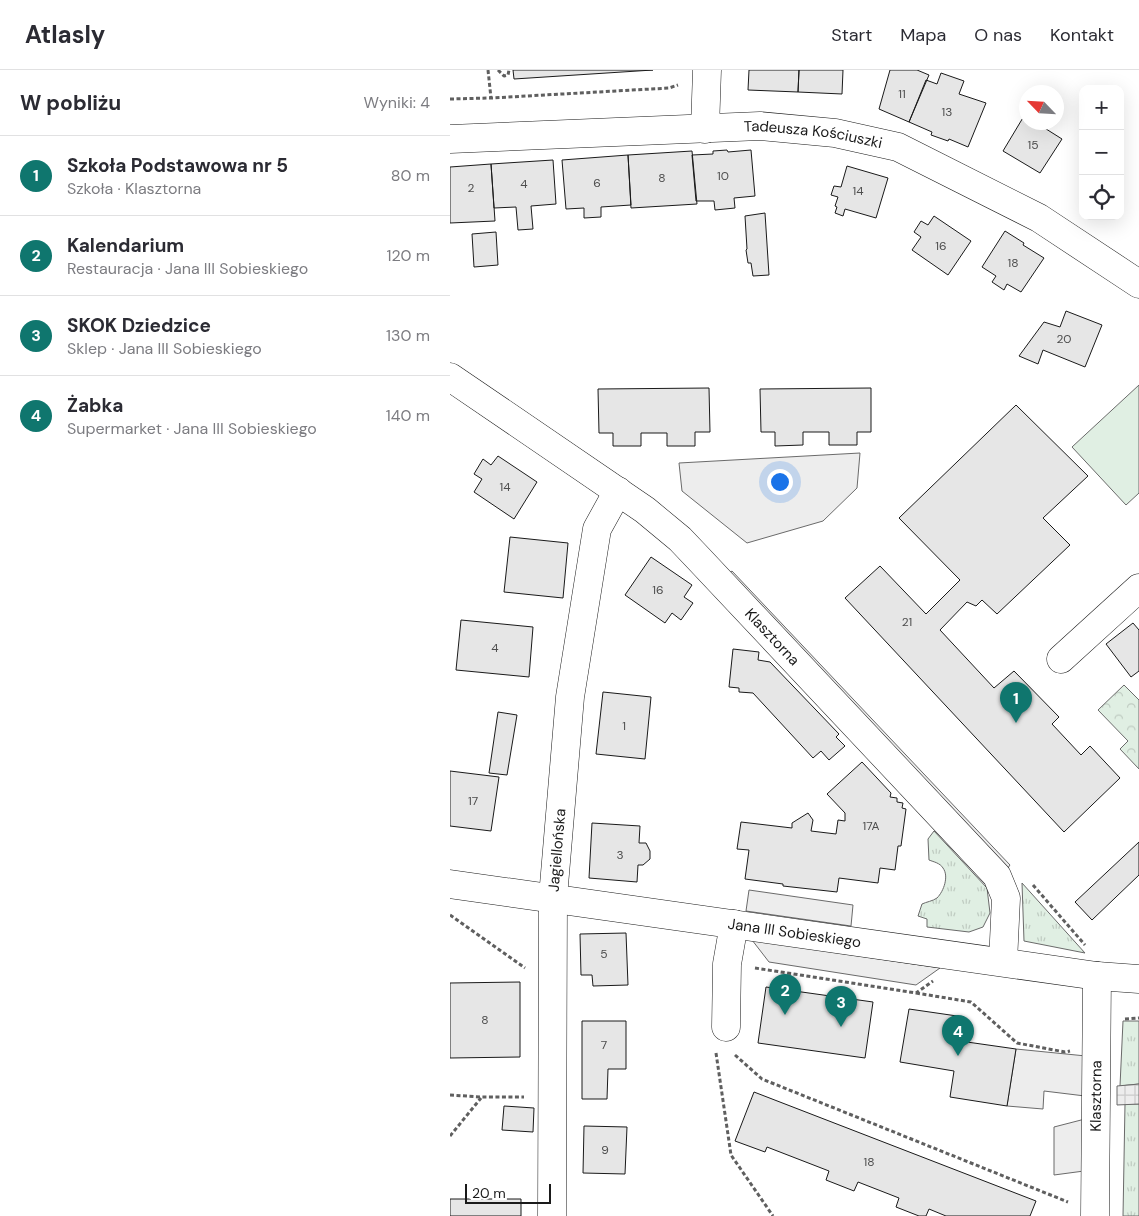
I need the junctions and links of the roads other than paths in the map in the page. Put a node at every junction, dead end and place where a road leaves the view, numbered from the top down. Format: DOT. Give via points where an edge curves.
graph roads {
  1 [pos="707,70"];
  2 [pos="705,129"];
  3 [pos="450,139"];
  4 [pos="1139,284"];
  5 [pos="450,377"];
  6 [pos="618,491"];
  7 [pos="1139,588"];
  8 [pos="1061,659"];
  9 [pos="450,884"];
  10 [pos="553,898"];
  11 [pos="734,924"];
  12 [pos="1002,962"];
  13 [pos="1097,976"];
  14 [pos="1139,979"];
  15 [pos="721,1036"];
  16 [pos="552,1216"];
  17 [pos="1095,1216"];
  1 -- 2 [label="street"];
  2 -- 3 [label="street, Tadeusza Kościuszki"];
  2 -- 4 [label="street, Tadeusza Kościuszki" via="760,126 835,132 898,147 1039,218"];
  5 -- 6 [label="street, Klasztorna"];
  6 -- 10 [label="street, Jagiellońska" via="597,530 570,697"];
  6 -- 12 [label="street, Klasztorna" via="680,539 997,876 1006,898"];
  7 -- 8 [label="street"];
  9 -- 10 [label="street, Jana III Sobieskiego"];
  10 -- 11 [label="street, Jana III Sobieskiego"];
  10 -- 16 [label="street, Jagiellońska"];
  11 -- 12 [label="street, Jana III Sobieskiego"];
  11 -- 15 [label="street"];
  12 -- 13 [label="street, Jana III Sobieskiego"];
  13 -- 14 [label="street, Jana III Sobieskiego"];
  13 -- 17 [label="street, Klasztorna"];
}
